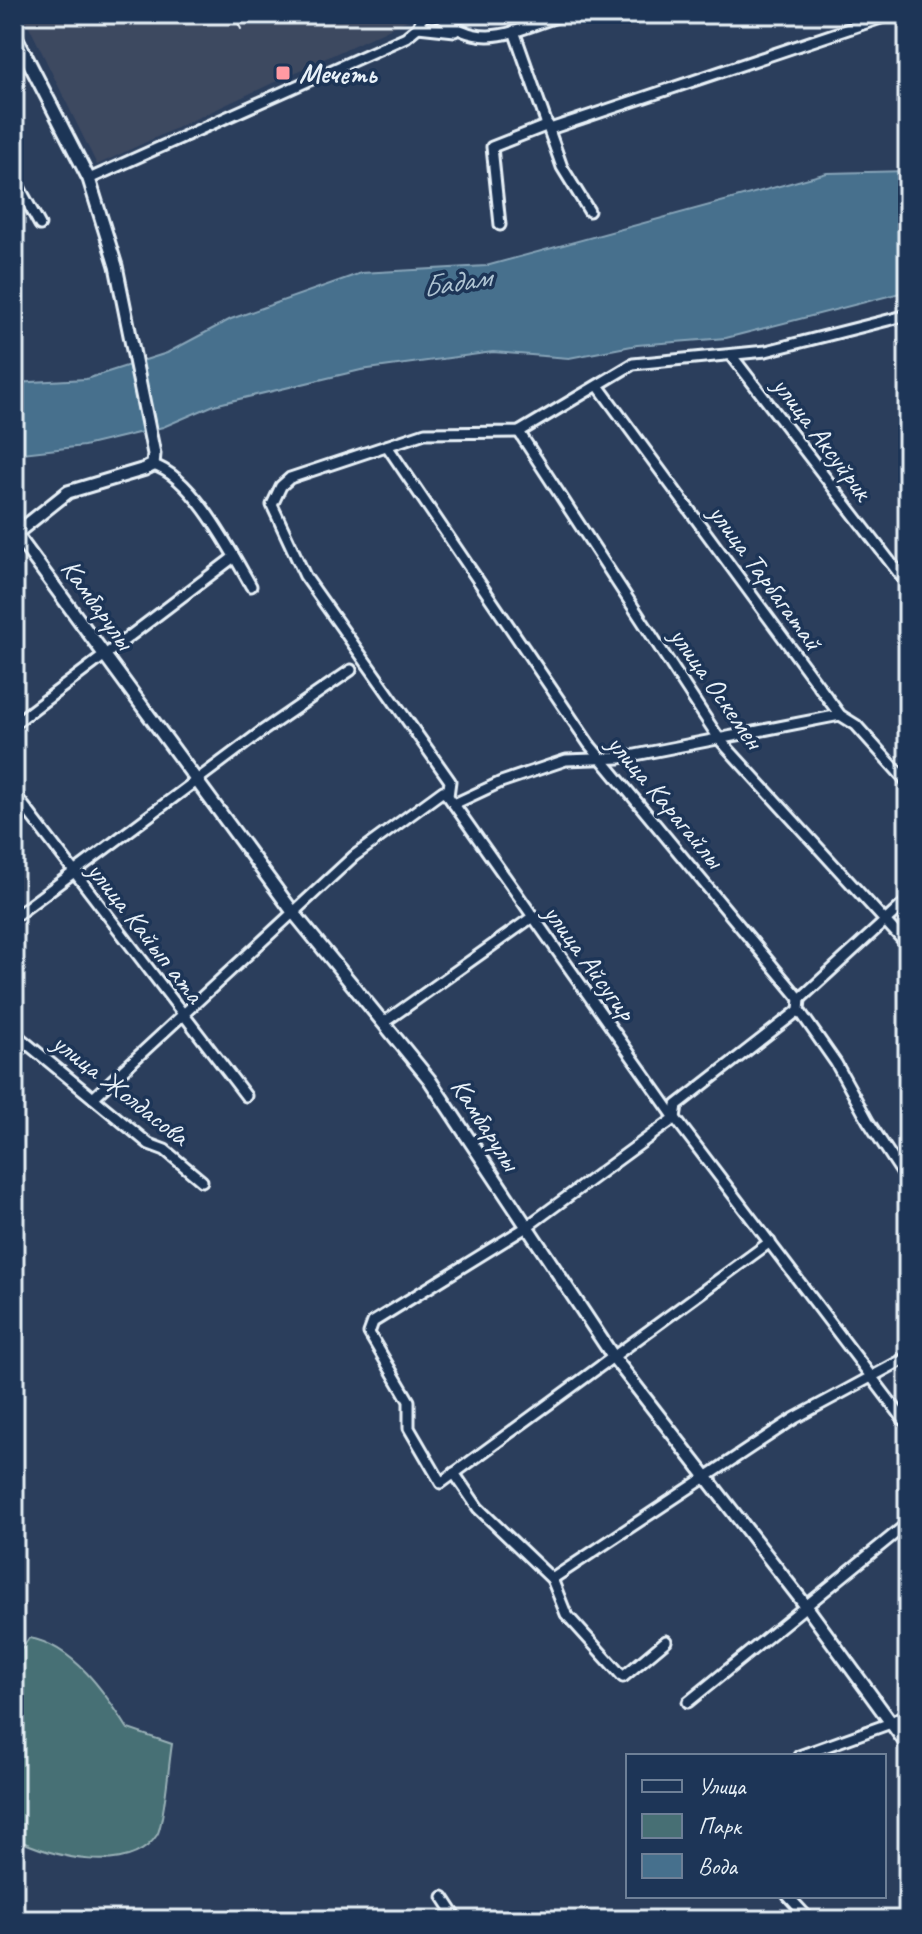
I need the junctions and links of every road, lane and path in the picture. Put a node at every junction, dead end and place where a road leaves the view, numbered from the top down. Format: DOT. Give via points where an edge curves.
graph roads {
  1 [pos="424,14"];
  2 [pos="437,14"];
  3 [pos="565,14"];
  4 [pos="893,14"];
  5 [pos="418,27"];
  6 [pos="455,31"];
  7 [pos="514,31"];
  8 [pos="14,33"];
  9 [pos="549,127"];
  10 [pos="14,178"];
  11 [pos="89,179"];
  12 [pos="589,211"];
  13 [pos="40,225"];
  14 [pos="500,225"];
  15 [pos="908,315"];
  16 [pos="732,356"];
  17 [pos="599,387"];
  18 [pos="519,432"];
  19 [pos="387,446"];
  20 [pos="153,465"];
  21 [pos="15,535"];
  22 [pos="234,557"];
  23 [pos="908,585"];
  24 [pos="251,586"];
  25 [pos="105,654"];
  26 [pos="351,670"];
  27 [pos="840,715"];
  28 [pos="14,724"];
  29 [pos="720,740"];
  30 [pos="601,756"];
  31 [pos="198,782"];
  32 [pos="908,783"];
  33 [pos="14,793"];
  34 [pos="451,800"];
  35 [pos="73,874"];
  36 [pos="908,900"];
  37 [pos="293,912"];
  38 [pos="14,917"];
  39 [pos="531,918"];
  40 [pos="887,920"];
  41 [pos="908,946"];
  42 [pos="800,1005"];
  43 [pos="183,1015"];
  44 [pos="383,1023"];
  45 [pos="14,1033"];
  46 [pos="246,1096"];
  47 [pos="93,1098"];
  48 [pos="675,1118"];
  49 [pos="202,1181"];
  50 [pos="908,1182"];
  51 [pos="525,1228"];
  52 [pos="770,1242"];
  53 [pos="908,1357"];
  54 [pos="614,1358"];
  55 [pos="869,1378"];
  56 [pos="908,1425"];
  57 [pos="454,1473"];
  58 [pos="709,1478"];
  59 [pos="908,1523"];
  60 [pos="552,1579"];
  61 [pos="806,1606"];
  62 [pos="666,1641"];
  63 [pos="688,1702"];
  64 [pos="908,1712"];
  65 [pos="891,1723"];
  66 [pos="908,1746"];
  67 [pos="805,1754"];
  68 [pos="443,1897"];
  69 [pos="790,1898"];
  70 [pos="458,1920"];
  71 [pos="810,1920"];
  1 -- 5 [label="street"];
  2 -- 6 [label="street"];
  3 -- 7 [label="street"];
  4 -- 9 [label="street"];
  5 -- 6 [label="street"];
  5 -- 11 [label="street" via="357,60"];
  6 -- 7 [label="street" via="492,37"];
  7 -- 9 [label="street"];
  8 -- 11 [label="street"];
  9 -- 12 [label="street" via="562,167"];
  9 -- 14 [label="street" via="492,147"];
  10 -- 13 [label="street"];
  11 -- 20 [label="street" via="131,331"];
  15 -- 16 [label="street"];
  16 -- 17 [label="street" via="633,364"];
  16 -- 23 [label="street, улица Аксуйрик"];
  17 -- 18 [label="street"];
  17 -- 27 [label="street, улица Тарбагатай"];
  18 -- 19 [label="street" via="439,431"];
  18 -- 29 [label="street, улица Оскемен"];
  19 -- 30 [label="street, улица Карагайлы"];
  19 -- 34 [label="street, улица Айсугир" via="290,478 272,505 305,576 450,781"];
  20 -- 21 [label="street" via="68,492"];
  20 -- 22 [label="street" via="169,470"];
  21 -- 25 [label="street, Камбарулы"];
  22 -- 24 [label="street"];
  22 -- 25 [label="street"];
  25 -- 28 [label="street"];
  25 -- 31 [label="street, Камбарулы"];
  26 -- 31 [label="street"];
  27 -- 29 [label="street"];
  27 -- 32 [label="street, улица Тарбагатай" via="856,725"];
  29 -- 30 [label="street" via="620,758"];
  29 -- 40 [label="street, улица Оскемен"];
  30 -- 34 [label="street" via="535,769"];
  30 -- 42 [label="street, улица Карагайлы"];
  31 -- 35 [label="street"];
  31 -- 37 [label="street, Камбарулы"];
  33 -- 35 [label="street, улица Кайып ата"];
  34 -- 37 [label="street" via="443,791 404,818"];
  34 -- 39 [label="street, улица Айсугир"];
  35 -- 38 [label="street"];
  35 -- 43 [label="street, улица Кайып ата"];
  36 -- 40 [label="street"];
  37 -- 43 [label="street"];
  37 -- 44 [label="street, Камбарулы"];
  39 -- 44 [label="street"];
  39 -- 48 [label="street, улица Айсугир"];
  40 -- 41 [label="street, улица Оскемен"];
  40 -- 42 [label="street"];
  42 -- 48 [label="street" via="677,1105"];
  42 -- 50 [label="street, улица Карагайлы"];
  43 -- 46 [label="street, улица Кайып ата"];
  43 -- 47 [label="street"];
  44 -- 51 [label="street, Камбарулы" via="429,1079"];
  45 -- 47 [label="street, улица Жолдасова"];
  47 -- 49 [label="street, улица Жолдасова"];
  48 -- 51 [label="street"];
  48 -- 52 [label="street, улица Айсугир"];
  51 -- 54 [label="street, Камбарулы"];
  51 -- 57 [label="street" via="369,1328 409,1401 409,1428 441,1483"];
  52 -- 54 [label="street"];
  52 -- 55 [label="street, улица Айсугир"];
  53 -- 55 [label="street"];
  54 -- 57 [label="street"];
  54 -- 58 [label="street, Камбарулы"];
  55 -- 56 [label="street, улица Айсугир"];
  55 -- 58 [label="street" via="795,1418"];
  57 -- 60 [label="street" via="478,1508"];
  58 -- 60 [label="street"];
  58 -- 61 [label="street, Камбарулы"];
  59 -- 61 [label="street"];
  60 -- 62 [label="street" via="566,1614 623,1677"];
  61 -- 63 [label="street"];
  61 -- 65 [label="street, Камбарулы"];
  64 -- 65 [label="street"];
  65 -- 66 [label="street, Камбарулы"];
  65 -- 67 [label="street"];
  68 -- 70 [label="street"];
  69 -- 71 [label="street"];
}
